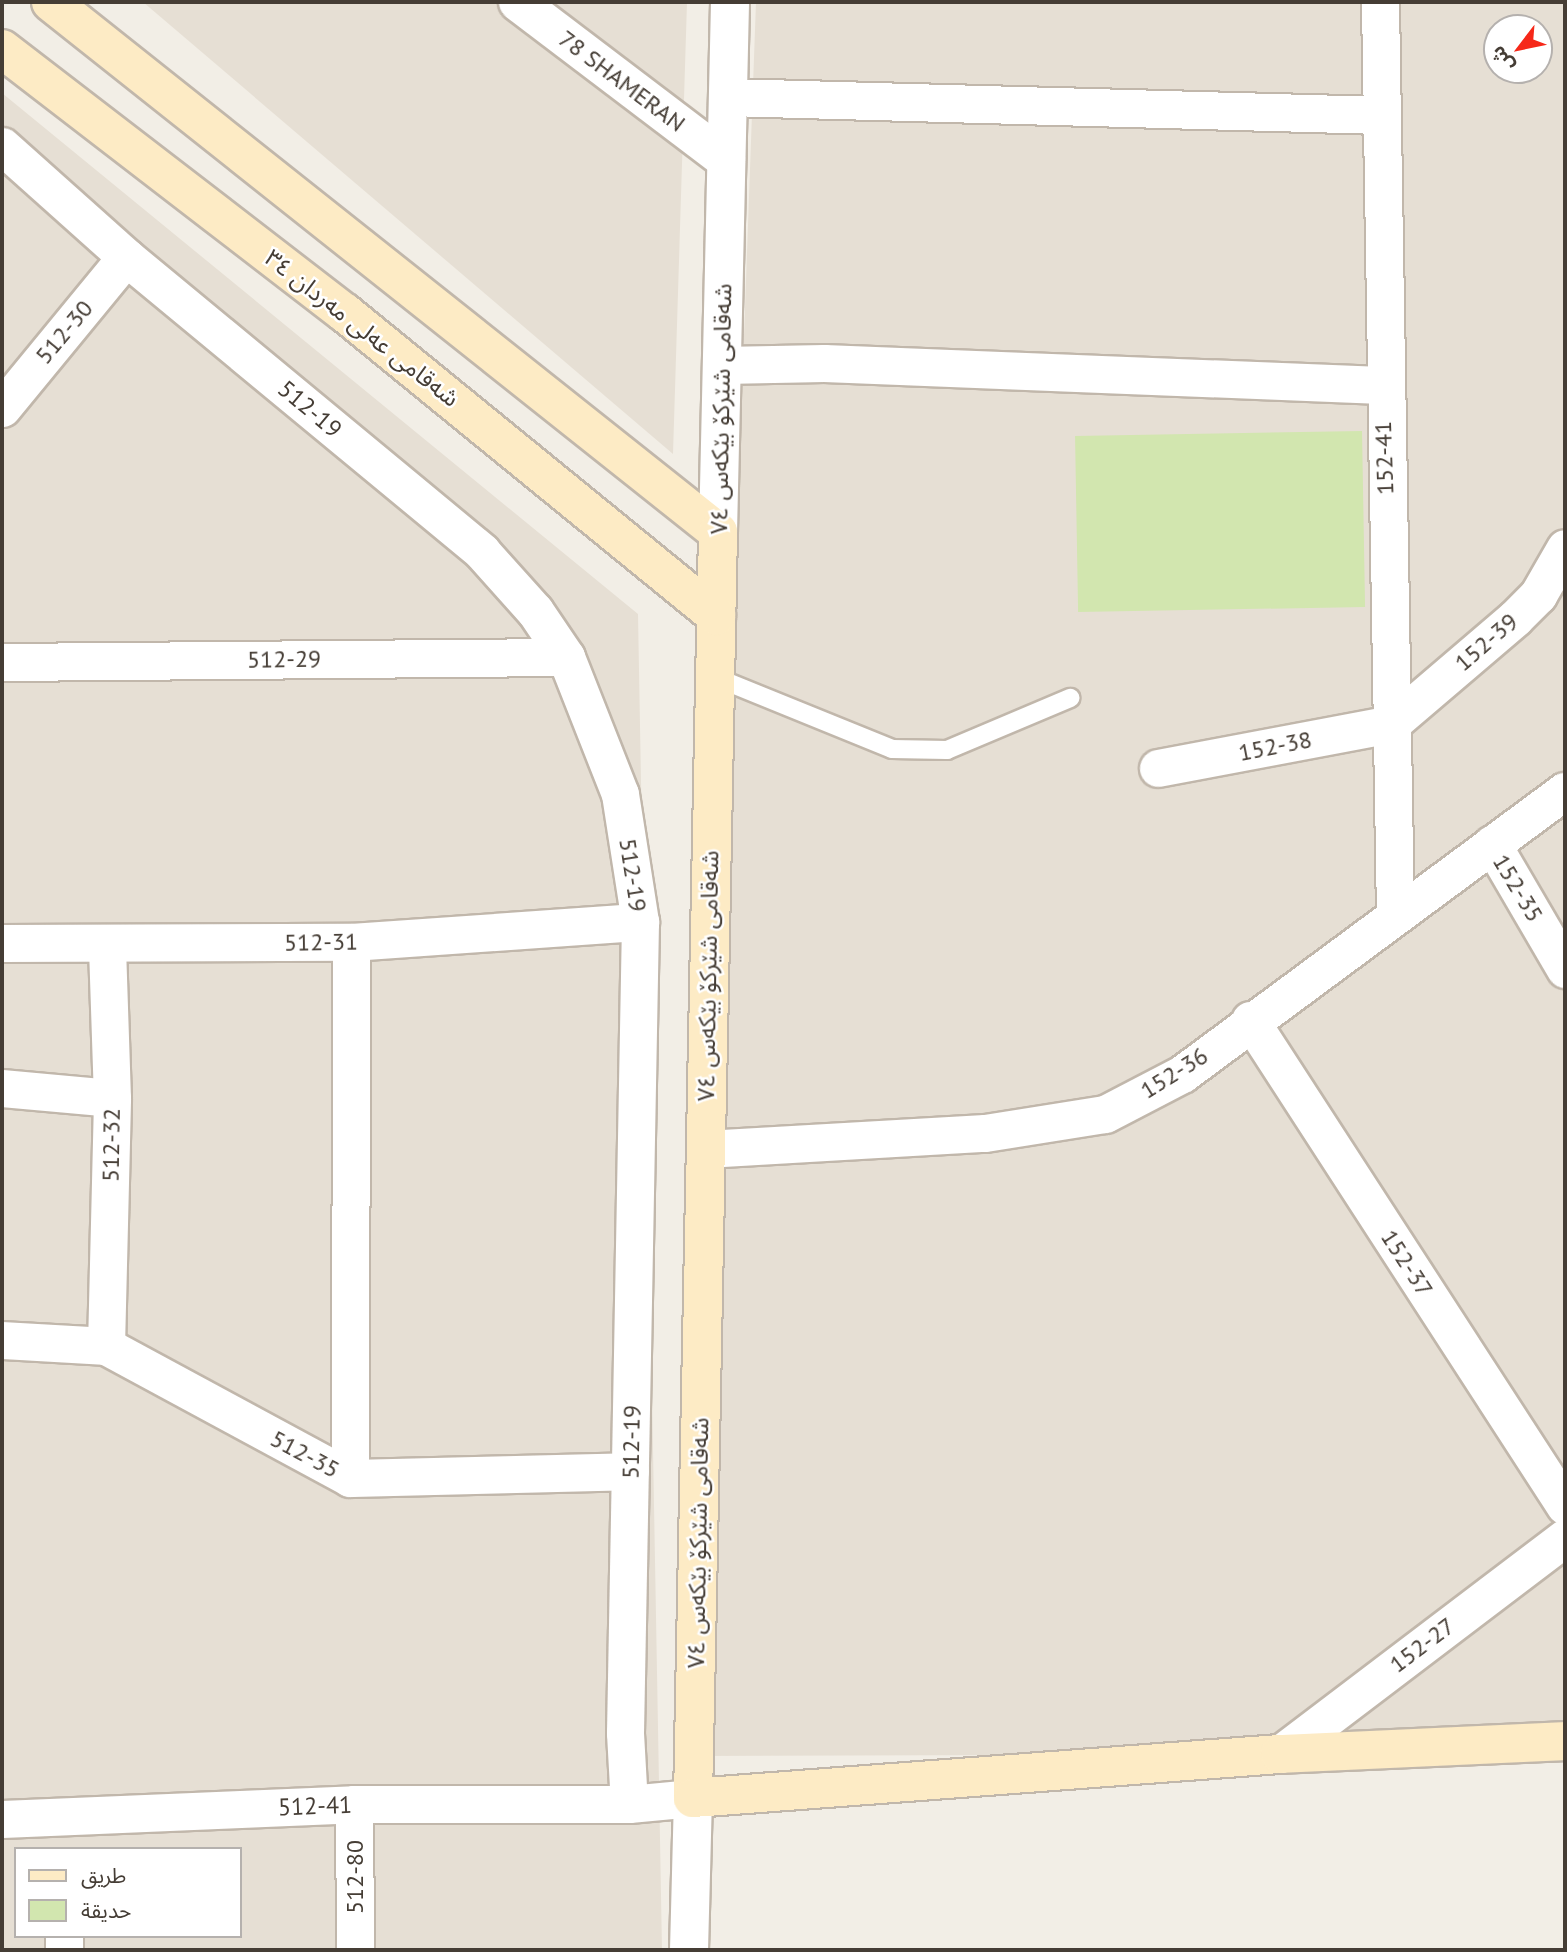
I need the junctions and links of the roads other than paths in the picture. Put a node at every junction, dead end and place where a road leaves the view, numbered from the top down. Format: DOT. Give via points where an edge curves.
graph roads {
  1 [pos="51,2"];
  2 [pos="518,2"];
  3 [pos="730,2"];
  4 [pos="1380,2"];
  5 [pos="2,49"];
  6 [pos="728,97"];
  7 [pos="1380,115"];
  8 [pos="2,146"];
  9 [pos="726,160"];
  10 [pos="126,257"];
  11 [pos="722,365"];
  12 [pos="1382,384"];
  13 [pos="2,408"];
  14 [pos="718,532"];
  15 [pos="1563,558"];
  16 [pos="716,616"];
  17 [pos="566,657"];
  18 [pos="2,662"];
  19 [pos="715,677"];
  20 [pos="1070,698"];
  21 [pos="1391,724"];
  22 [pos="1158,768"];
  23 [pos="1565,791"];
  24 [pos="1492,844"];
  25 [pos="1395,915"];
  26 [pos="640,922"];
  27 [pos="2,943"];
  28 [pos="351,943"];
  29 [pos="107,944"];
  30 [pos="1565,969"];
  31 [pos="1250,1020"];
  32 [pos="2,1088"];
  33 [pos="112,1098"];
  34 [pos="705,1149"];
  35 [pos="2,1340"];
  36 [pos="106,1346"];
  37 [pos="630,1471"];
  38 [pos="350,1478"];
  39 [pos="1565,1506"];
  40 [pos="1565,1538"];
  41 [pos="1565,1741"];
  42 [pos="1280,1754"];
  43 [pos="693,1798"];
  44 [pos="354,1804"];
  45 [pos="629,1804"];
  46 [pos="2,1819"];
  47 [pos="65,1833"];
  48 [pos="355,1950"];
  49 [pos="689,1950"];
  1 -- 14 [label="main road"];
  2 -- 9 [label="street, 78 SHAMERAN"];
  3 -- 6 [label="street, شەقامی شێرکۆ بێکەس ٧٤"];
  4 -- 7 [label="street, 152-41"];
  5 -- 16 [label="main road, شەقامی عەلی مەردان ٣٤" via="377,338"];
  6 -- 7 [label="street"];
  6 -- 9 [label="street, شەقامی شێرکۆ بێکەس ٧٤"];
  7 -- 12 [label="street, 152-41"];
  8 -- 10 [label="street, 512-19"];
  9 -- 11 [label="street, شەقامی شێرکۆ بێکەس ٧٤"];
  10 -- 13 [label="street, 512-30"];
  10 -- 17 [label="street, 512-19" via="482,552 536,611"];
  11 -- 12 [label="street" via="824,363"];
  11 -- 14 [label="street, شەقامی شێرکۆ بێکەس ٧٤"];
  12 -- 21 [label="street, 152-41"];
  14 -- 16 [label="main road, شەقامی شێرکۆ بێکەس ٧٤"];
  15 -- 21 [label="street, 152-39" via="1516,618"];
  16 -- 19 [label="main road, شەقامی شێرکۆ بێکەس ٧٤"];
  17 -- 18 [label="street, 512-29"];
  17 -- 26 [label="street, 512-19" via="620,794"];
  19 -- 20 [label="lane" via="892,749 947,750"];
  19 -- 34 [label="main road, شەقامی شێرکۆ بێکەس ٧٤"];
  21 -- 22 [label="street, 152-38"];
  21 -- 25 [label="street, 152-41"];
  23 -- 24 [label="street, 152-36"];
  24 -- 25 [label="street, 152-36"];
  24 -- 30 [label="street, 152-35"];
  25 -- 31 [label="street, 152-36"];
  26 -- 28 [label="street, 512-31"];
  26 -- 37 [label="street, 512-19"];
  27 -- 29 [label="street, 512-31"];
  28 -- 29 [label="street, 512-31"];
  28 -- 38 [label="street"];
  29 -- 33 [label="street, 512-32"];
  31 -- 34 [label="street, 152-36" via="1182,1074 1105,1114 985,1133"];
  31 -- 39 [label="street, 152-37"];
  32 -- 33 [label="street"];
  33 -- 36 [label="street, 512-32"];
  34 -- 43 [label="main road, شەقامی شێرکۆ بێکەس ٧٤"];
  35 -- 36 [label="street, 512-35"];
  36 -- 38 [label="street, 512-35"];
  37 -- 38 [label="street, 512-35"];
  37 -- 45 [label="street, 512-19" via="625,1733"];
  40 -- 42 [label="street, 152-27"];
  41 -- 42 [label="main road"];
  42 -- 43 [label="main road"];
  43 -- 45 [label="street"];
  43 -- 49 [label="street, شەقامی شێرکۆ بێکەس ٧٤"];
  44 -- 45 [label="street, 512-41"];
  44 -- 47 [label="street, 512-41"];
  44 -- 48 [label="street, 512-80"];
  46 -- 47 [label="street, 512-41"];
}
